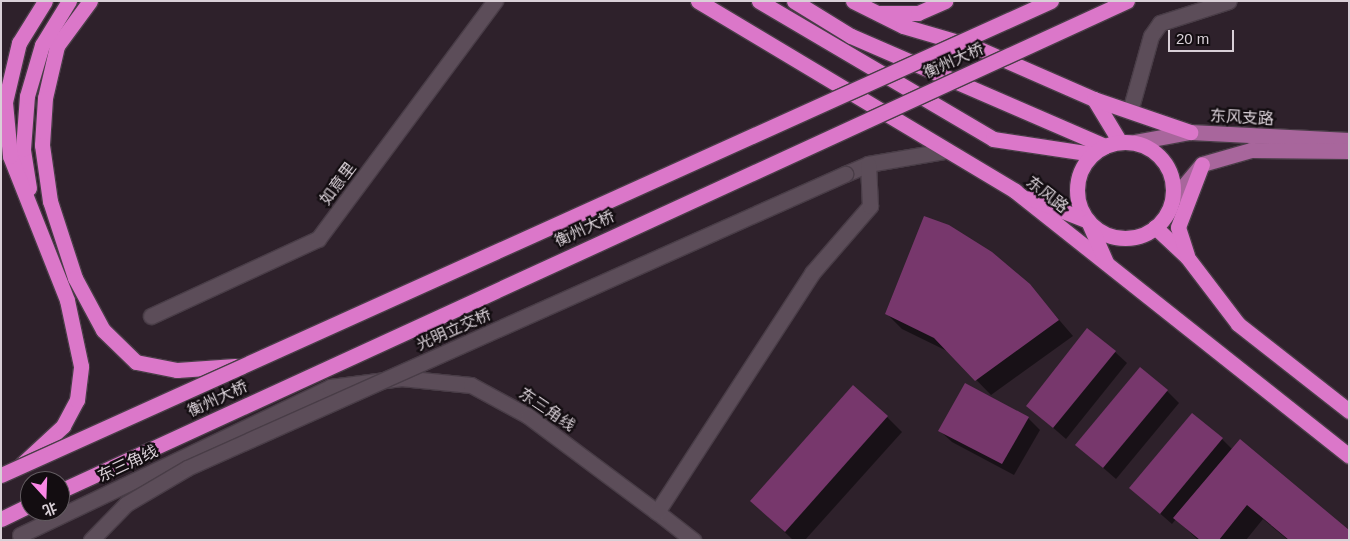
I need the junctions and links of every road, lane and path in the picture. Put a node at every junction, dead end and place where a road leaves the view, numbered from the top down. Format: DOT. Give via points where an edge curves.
graph roads {
  1 [pos="44,1"];
  2 [pos="69,1"];
  3 [pos="90,1"];
  4 [pos="495,1"];
  5 [pos="698,1"];
  6 [pos="759,1"];
  7 [pos="794,1"];
  8 [pos="853,1"];
  9 [pos="945,1"];
  10 [pos="1051,1"];
  11 [pos="1126,1"];
  12 [pos="1136,1"];
  13 [pos="1229,1"];
  14 [pos="1111,8"];
  15 [pos="873,13"];
  16 [pos="1094,98"];
  17 [pos="1130,111"];
  18 [pos="1190,132"];
  19 [pos="1349,140"];
  20 [pos="1113,146"];
  21 [pos="944,151"];
  22 [pos="1349,151"];
  23 [pos="868,164"];
  24 [pos="1202,164"];
  25 [pos="1015,191"];
  26 [pos="1172,200"];
  27 [pos="33,219"];
  28 [pos="1088,221"];
  29 [pos="1155,226"];
  30 [pos="1187,256"];
  31 [pos="1108,266"];
  32 [pos="151,316"];
  33 [pos="235,366"];
  34 [pos="1349,411"];
  35 [pos="1349,456"];
  36 [pos="21,465"];
  37 [pos="1,475"];
  38 [pos="70,486"];
  39 [pos="20,509"];
  40 [pos="657,512"];
  41 [pos="1,518"];
  42 [pos="20,535"];
  43 [pos="91,540"];
  44 [pos="693,540"];
  1 -- 27 [label="highway" via="19,43 5,102 10,156"];
  2 -- 27 [label="highway" via="42,44 27,96 24,149"];
  3 -- 33 [label="highway" via="57,46 45,98 42,145 50,201 75,278 103,330 136,362 178,370"];
  4 -- 32 [label="street, 如意里" via="318,240"];
  5 -- 21 [label="highway, 东风路"];
  6 -- 20 [label="highway" via="993,139"];
  7 -- 20 [label="highway" via="851,36"];
  8 -- 15 [label="highway"];
  9 -- 15 [label="highway" via="918,13"];
  10 -- 33 [label="highway, 衡州大桥, bridge"];
  11 -- 14 [label="highway, 衡州大桥, bridge"];
  12 -- 14 [label="highway, bridge"];
  13 -- 17 [label="street" via="1160,22 1151,36"];
  14 -- 38 [label="highway, 衡州大桥, bridge"];
  15 -- 16 [label="highway" via="975,47"];
  16 -- 17 [label="highway"];
  16 -- 20 [label="highway"];
  17 -- 18 [label="highway"];
  18 -- 19 [label="main road, 东风支路"];
  18 -- 20 [label="main road, 东风支路"];
  20 -- 26 [label="highway" via="1149,148 1165,164 1173,185"];
  20 -- 28 [label="highway" via="1077,181 1077,196"];
  21 -- 23 [label="street, 光明立交桥"];
  21 -- 25 [label="highway, 东风路"];
  22 -- 24 [label="main road, 东风支路" via="1251,150"];
  23 -- 40 [label="street" via="870,206 812,273"];
  23 -- 43 [label="street, 光明立交桥, bridge" via="187,468 126,504"];
  24 -- 26 [label="main road"];
  24 -- 30 [label="highway" via="1178,227"];
  25 -- 28 [label="highway"];
  25 -- 31 [label="highway, 东风路"];
  26 -- 29 [label="highway"];
  27 -- 36 [label="highway" via="67,300 82,366 77,400 63,426"];
  28 -- 29 [label="highway" via="1119,237"];
  28 -- 31 [label="highway"];
  29 -- 30 [label="highway"];
  30 -- 34 [label="highway" via="1238,324"];
  31 -- 35 [label="highway, 东风路"];
  33 -- 36 [label="highway, 衡州大桥, bridge"];
  36 -- 37 [label="highway, 衡州大桥, bridge"];
  39 -- 41 [label="highway"];
  40 -- 42 [label="street, 东三角线" via="528,416 471,385 401,378 330,387"];
  40 -- 44 [label="street, 东三角线"];
}
